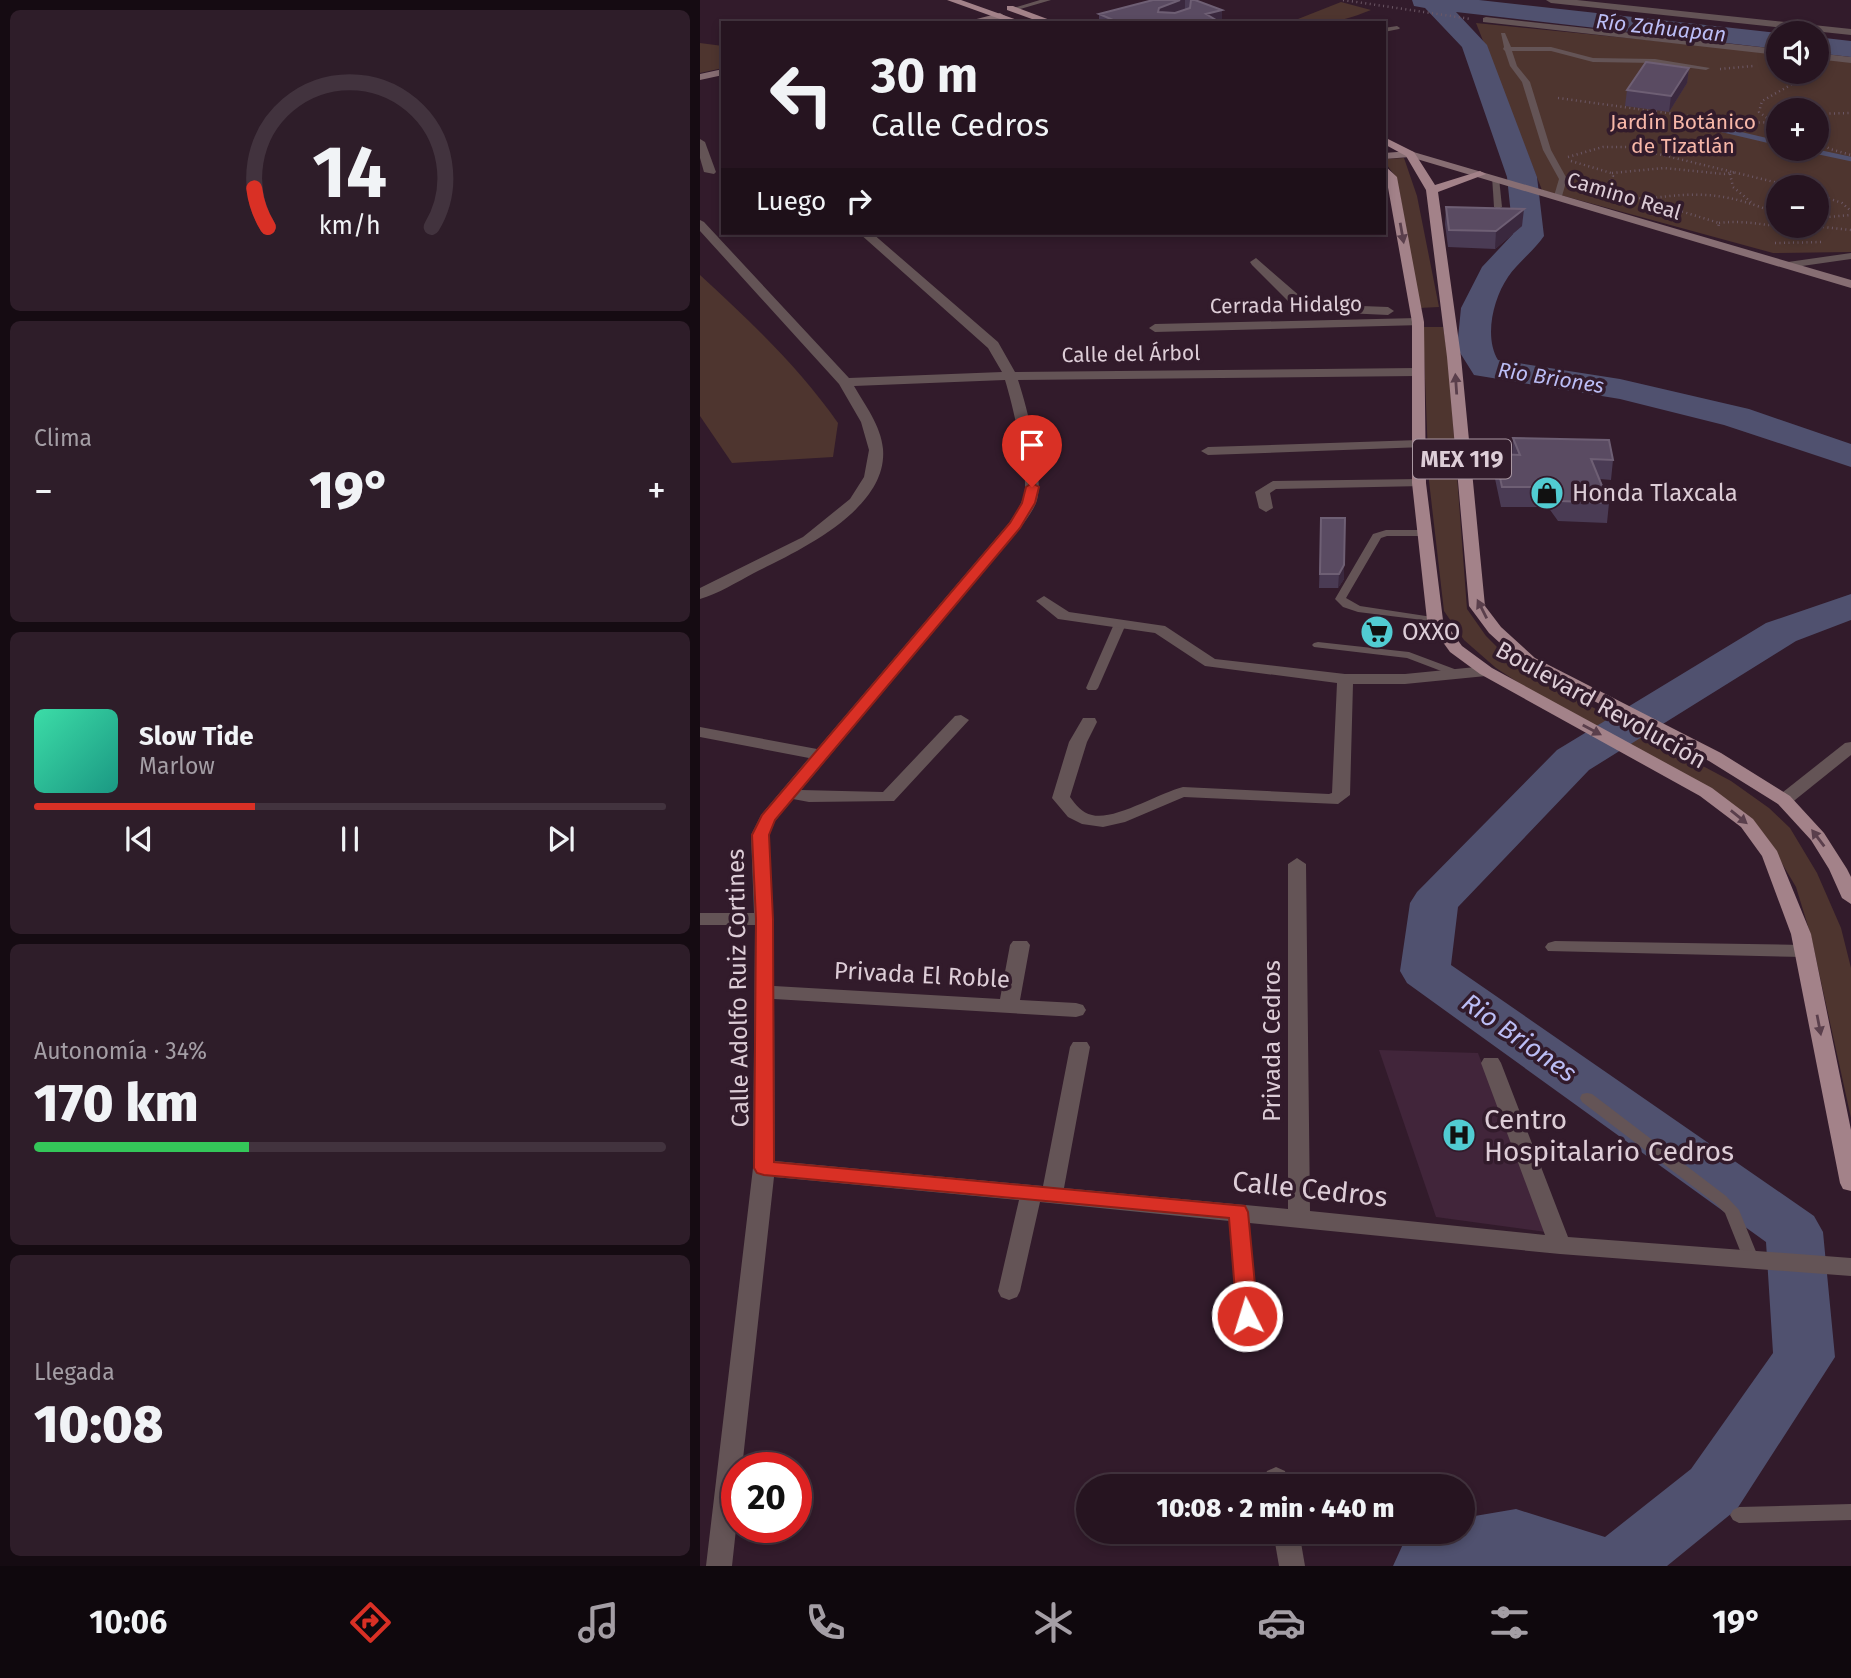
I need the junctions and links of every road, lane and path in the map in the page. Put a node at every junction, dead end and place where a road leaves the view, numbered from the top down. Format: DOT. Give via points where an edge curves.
graph roads {
  1 [pos="956,0"];
  2 [pos="985,0"];
  3 [pos="1048,0"];
  4 [pos="1343,0"];
  5 [pos="1551,0"];
  6 [pos="1013,9"];
  7 [pos="1000,16"];
  8 [pos="1486,20"];
  9 [pos="976,21"];
  10 [pos="1015,21"];
  11 [pos="1047,21"];
  12 [pos="1397,28"];
  13 [pos="1386,30"];
  14 [pos="1851,32"];
  15 [pos="1503,34"];
  16 [pos="1506,49"];
  17 [pos="1766,51"];
  18 [pos="1829,57"];
  19 [pos="1851,60"];
  20 [pos="1756,66"];
  21 [pos="1706,68"];
  22 [pos="721,72"];
  23 [pos="702,75"];
  24 [pos="1791,84"];
  25 [pos="1558,98"];
  26 [pos="1767,98"];
  27 [pos="1766,99"];
  28 [pos="1851,113"];
  29 [pos="1829,114"];
  30 [pos="1766,116"];
  31 [pos="1766,123"];
  32 [pos="1386,140"];
  33 [pos="700,142"];
  34 [pos="1829,148"];
  35 [pos="1410,154"];
  36 [pos="1563,154"];
  37 [pos="1851,155"];
  38 [pos="1386,156"];
  39 [pos="1567,158"];
  40 [pos="705,171"];
  41 [pos="1386,171"];
  42 [pos="1735,172"];
  43 [pos="1611,173"];
  44 [pos="1480,174"];
  45 [pos="1730,174"];
  46 [pos="1500,180"];
  47 [pos="1766,180"];
  48 [pos="1432,190"];
  49 [pos="1555,195"];
  50 [pos="1829,198"];
  51 [pos="1643,200"];
  52 [pos="1754,204"];
  53 [pos="1498,207"];
  54 [pos="1766,209"];
  55 [pos="1851,213"];
  56 [pos="1829,216"];
  57 [pos="1719,223"];
  58 [pos="700,224"];
  59 [pos="1766,224"];
  60 [pos="1829,228"];
  61 [pos="1851,230"];
  62 [pos="1723,233"];
  63 [pos="867,235"];
  64 [pos="1829,242"];
  65 [pos="1772,243"];
  66 [pos="1851,256"];
  67 [pos="1256,262"];
  68 [pos="1787,265"];
  69 [pos="1851,284"];
  70 [pos="1417,317"];
  71 [pos="1155,328"];
  72 [pos="1417,372"];
  73 [pos="1012,376"];
  74 [pos="845,382"];
  75 [pos="1419,444"];
  76 [pos="1208,451"];
  77 [pos="1419,483"];
  78 [pos="1266,508"];
  79 [pos="1425,533"];
  80 [pos="700,594"];
  81 [pos="1044,601"];
  82 [pos="1435,620"];
  83 [pos="1121,624"];
  84 [pos="1318,645"];
  85 [pos="1486,671"];
  86 [pos="1461,675"];
  87 [pos="1345,680"];
  88 [pos="1092,688"];
  89 [pos="961,720"];
  90 [pos="1089,722"];
  91 [pos="701,734"];
  92 [pos="1851,747"];
  93 [pos="821,755"];
  94 [pos="790,793"];
  95 [pos="1784,800"];
  96 [pos="1297,864"];
  97 [pos="1851,898"];
  98 [pos="700,919"];
  99 [pos="764,919"];
  100 [pos="1020,944"];
  101 [pos="1555,947"];
  102 [pos="1804,951"];
  103 [pos="764,992"];
  104 [pos="1009,1006"];
  105 [pos="1076,1010"];
  106 [pos="1080,1046"];
  107 [pos="1491,1063"];
  108 [pos="1587,1098"];
  109 [pos="764,1168"];
  110 [pos="1851,1183"];
  111 [pos="1042,1195"];
  112 [pos="1238,1212"];
  113 [pos="1299,1217"];
  114 [pos="1560,1245"];
  115 [pos="1758,1259"];
  116 [pos="1851,1266"];
  117 [pos="1009,1291"];
  118 [pos="1249,1343"];
  119 [pos="1851,1511"];
  120 [pos="1739,1515"];
  121 [pos="1288,1544"];
  122 [pos="719,1566"];
  123 [pos="1292,1566"];
  1 -- 7 [label="main road"];
  2 -- 6 [label="main road"];
  3 -- 6 [label="lane"];
  4 -- 8 [label="path"];
  5 -- 14 [label="street"];
  6 -- 11 [label="main road"];
  7 -- 9 [label="main road"];
  7 -- 10 [label="main road"];
  8 -- 17 [label="street"];
  12 -- 13 [label="lane"];
  15 -- 16 [label="lane"];
  16 -- 21 [label="lane" via="1551,49 1593,60"];
  16 -- 49 [label="lane" via="1526,82 1547,150 1563,179"];
  18 -- 19 [label="street"];
  20 -- 21 [label="path"];
  22 -- 23 [label="main road"];
  24 -- 26 [label="path"];
  25 -- 31 [label="path"];
  27 -- 30 [label="path" via="1759,112"];
  28 -- 29 [label="path"];
  32 -- 35 [label="main road, Boulevard Revolución / MEX 119"];
  33 -- 40 [label="street"];
  34 -- 37 [label="path"];
  35 -- 38 [label="main road, Camino Real"];
  35 -- 44 [label="main road, Camino Real"];
  35 -- 48 [label="main road, Boulevard Revolución / MEX 119"];
  36 -- 39 [label="path"];
  39 -- 42 [label="path" via="1603,147 1629,147"];
  39 -- 43 [label="path"];
  41 -- 70 [label="main road, Boulevard Revolución / MEX 119, one-way" via="1395,194"];
  42 -- 45 [label="path"];
  42 -- 47 [label="path"];
  43 -- 45 [label="path" via="1673,168"];
  43 -- 51 [label="path" via="1609,187"];
  44 -- 46 [label="main road, Camino Real"];
  44 -- 48 [label="main road"];
  45 -- 52 [label="path" via="1734,189"];
  46 -- 49 [label="main road, Camino Real"];
  46 -- 53 [label="lane"];
  95 -- 48 [label="main road, Boulevard Revolución / MEX 119, one-way" via="1715,757 1529,660 1495,630 1477,606 1454,357"];
  49 -- 68 [label="main road, Camino Real"];
  50 -- 55 [label="path"];
  51 -- 52 [label="path" via="1696,192"];
  51 -- 57 [label="path"];
  52 -- 54 [label="path"];
  55 -- 56 [label="path"];
  57 -- 59 [label="path" via="1741,220"];
  57 -- 62 [label="path" via="1718,230"];
  58 -- 74 [label="street"];
  60 -- 61 [label="path"];
  63 -- 73 [label="street, Calle Adolfo Ruiz Cortines" via="993,345"];
  64 -- 65 [label="path"];
  66 -- 68 [label="lane"];
  67 -- 70 [label="street, Cerrada Hidalgo" via="1306,308"];
  68 -- 69 [label="main road, Camino Real"];
  70 -- 71 [label="street, Cerrada Hidalgo"];
  70 -- 72 [label="main road, Boulevard Revolución / MEX 119"];
  72 -- 73 [label="street, Calle del Árbol"];
  72 -- 75 [label="main road, Boulevard Revolución / MEX 119"];
  73 -- 74 [label="street, Calle del Árbol"];
  73 -- 93 [label="street, Calle Adolfo Ruiz Cortines" via="1032,487 1029,503 1016,525"];
  74 -- 80 [label="street" via="868,422 876,450 872,477 856,502 808,540"];
  75 -- 76 [label="street"];
  75 -- 77 [label="main road, Boulevard Revolución / MEX 119"];
  77 -- 78 [label="street" via="1273,485 1262,492"];
  77 -- 79 [label="main road, Boulevard Revolución / MEX 119"];
  79 -- 82 [label="main road, Boulevard Revolución / MEX 119"];
  79 -- 82 [label="lane" via="1377,536 1340,598 1358,610"];
  81 -- 83 [label="street" via="1064,615"];
  82 -- 85 [label="main road, Boulevard Revolución / MEX 119" via="1456,649"];
  83 -- 87 [label="street" via="1172,635 1192,655 1211,663"];
  83 -- 88 [label="lane"];
  84 -- 86 [label="lane" via="1409,655"];
  85 -- 86 [label="street"];
  85 -- 102 [label="main road, Boulevard Revolución / MEX 119, one-way" via="1684,778 1747,823 1771,855"];
  86 -- 87 [label="street"];
  87 -- 90 [label="street" via="1341,795 1332,800 1183,792 1166,795 1113,821 1089,822 1070,812 1061,799 1078,742"];
  89 -- 94 [label="street" via="888,797"];
  91 -- 93 [label="street"];
  92 -- 95 [label="street"];
  93 -- 94 [label="street, Calle Adolfo Ruiz Cortines"];
  94 -- 99 [label="street, Calle Adolfo Ruiz Cortines" via="767,819 760,835"];
  97 -- 95 [label="main road, Boulevard Revolución / MEX 119, one-way" via="1818,836"];
  96 -- 113 [label="street, Privada Cedros"];
  98 -- 99 [label="street"];
  99 -- 103 [label="street, Calle Adolfo Ruiz Cortines"];
  100 -- 104 [label="street"];
  101 -- 102 [label="street"];
  102 -- 110 [label="main road, Boulevard Revolución / MEX 119, one-way"];
  103 -- 104 [label="street, Privada El Roble"];
  103 -- 109 [label="street, Calle Adolfo Ruiz Cortines"];
  104 -- 105 [label="street, Privada El Roble"];
  106 -- 111 [label="street"];
  107 -- 114 [label="street"];
  108 -- 115 [label="lane" via="1721,1200"];
  109 -- 111 [label="street, Calle Cedros"];
  109 -- 122 [label="street, Calle Adolfo Ruiz Cortines"];
  111 -- 112 [label="street, Calle Cedros"];
  111 -- 117 [label="street"];
  112 -- 113 [label="street, Calle Cedros"];
  112 -- 118 [label="lane"];
  113 -- 114 [label="street, Calle Cedros"];
  114 -- 115 [label="street, Calle Cedros"];
  115 -- 116 [label="street, Calle Cedros"];
  119 -- 120 [label="lane"];
  121 -- 123 [label="street"];
}
